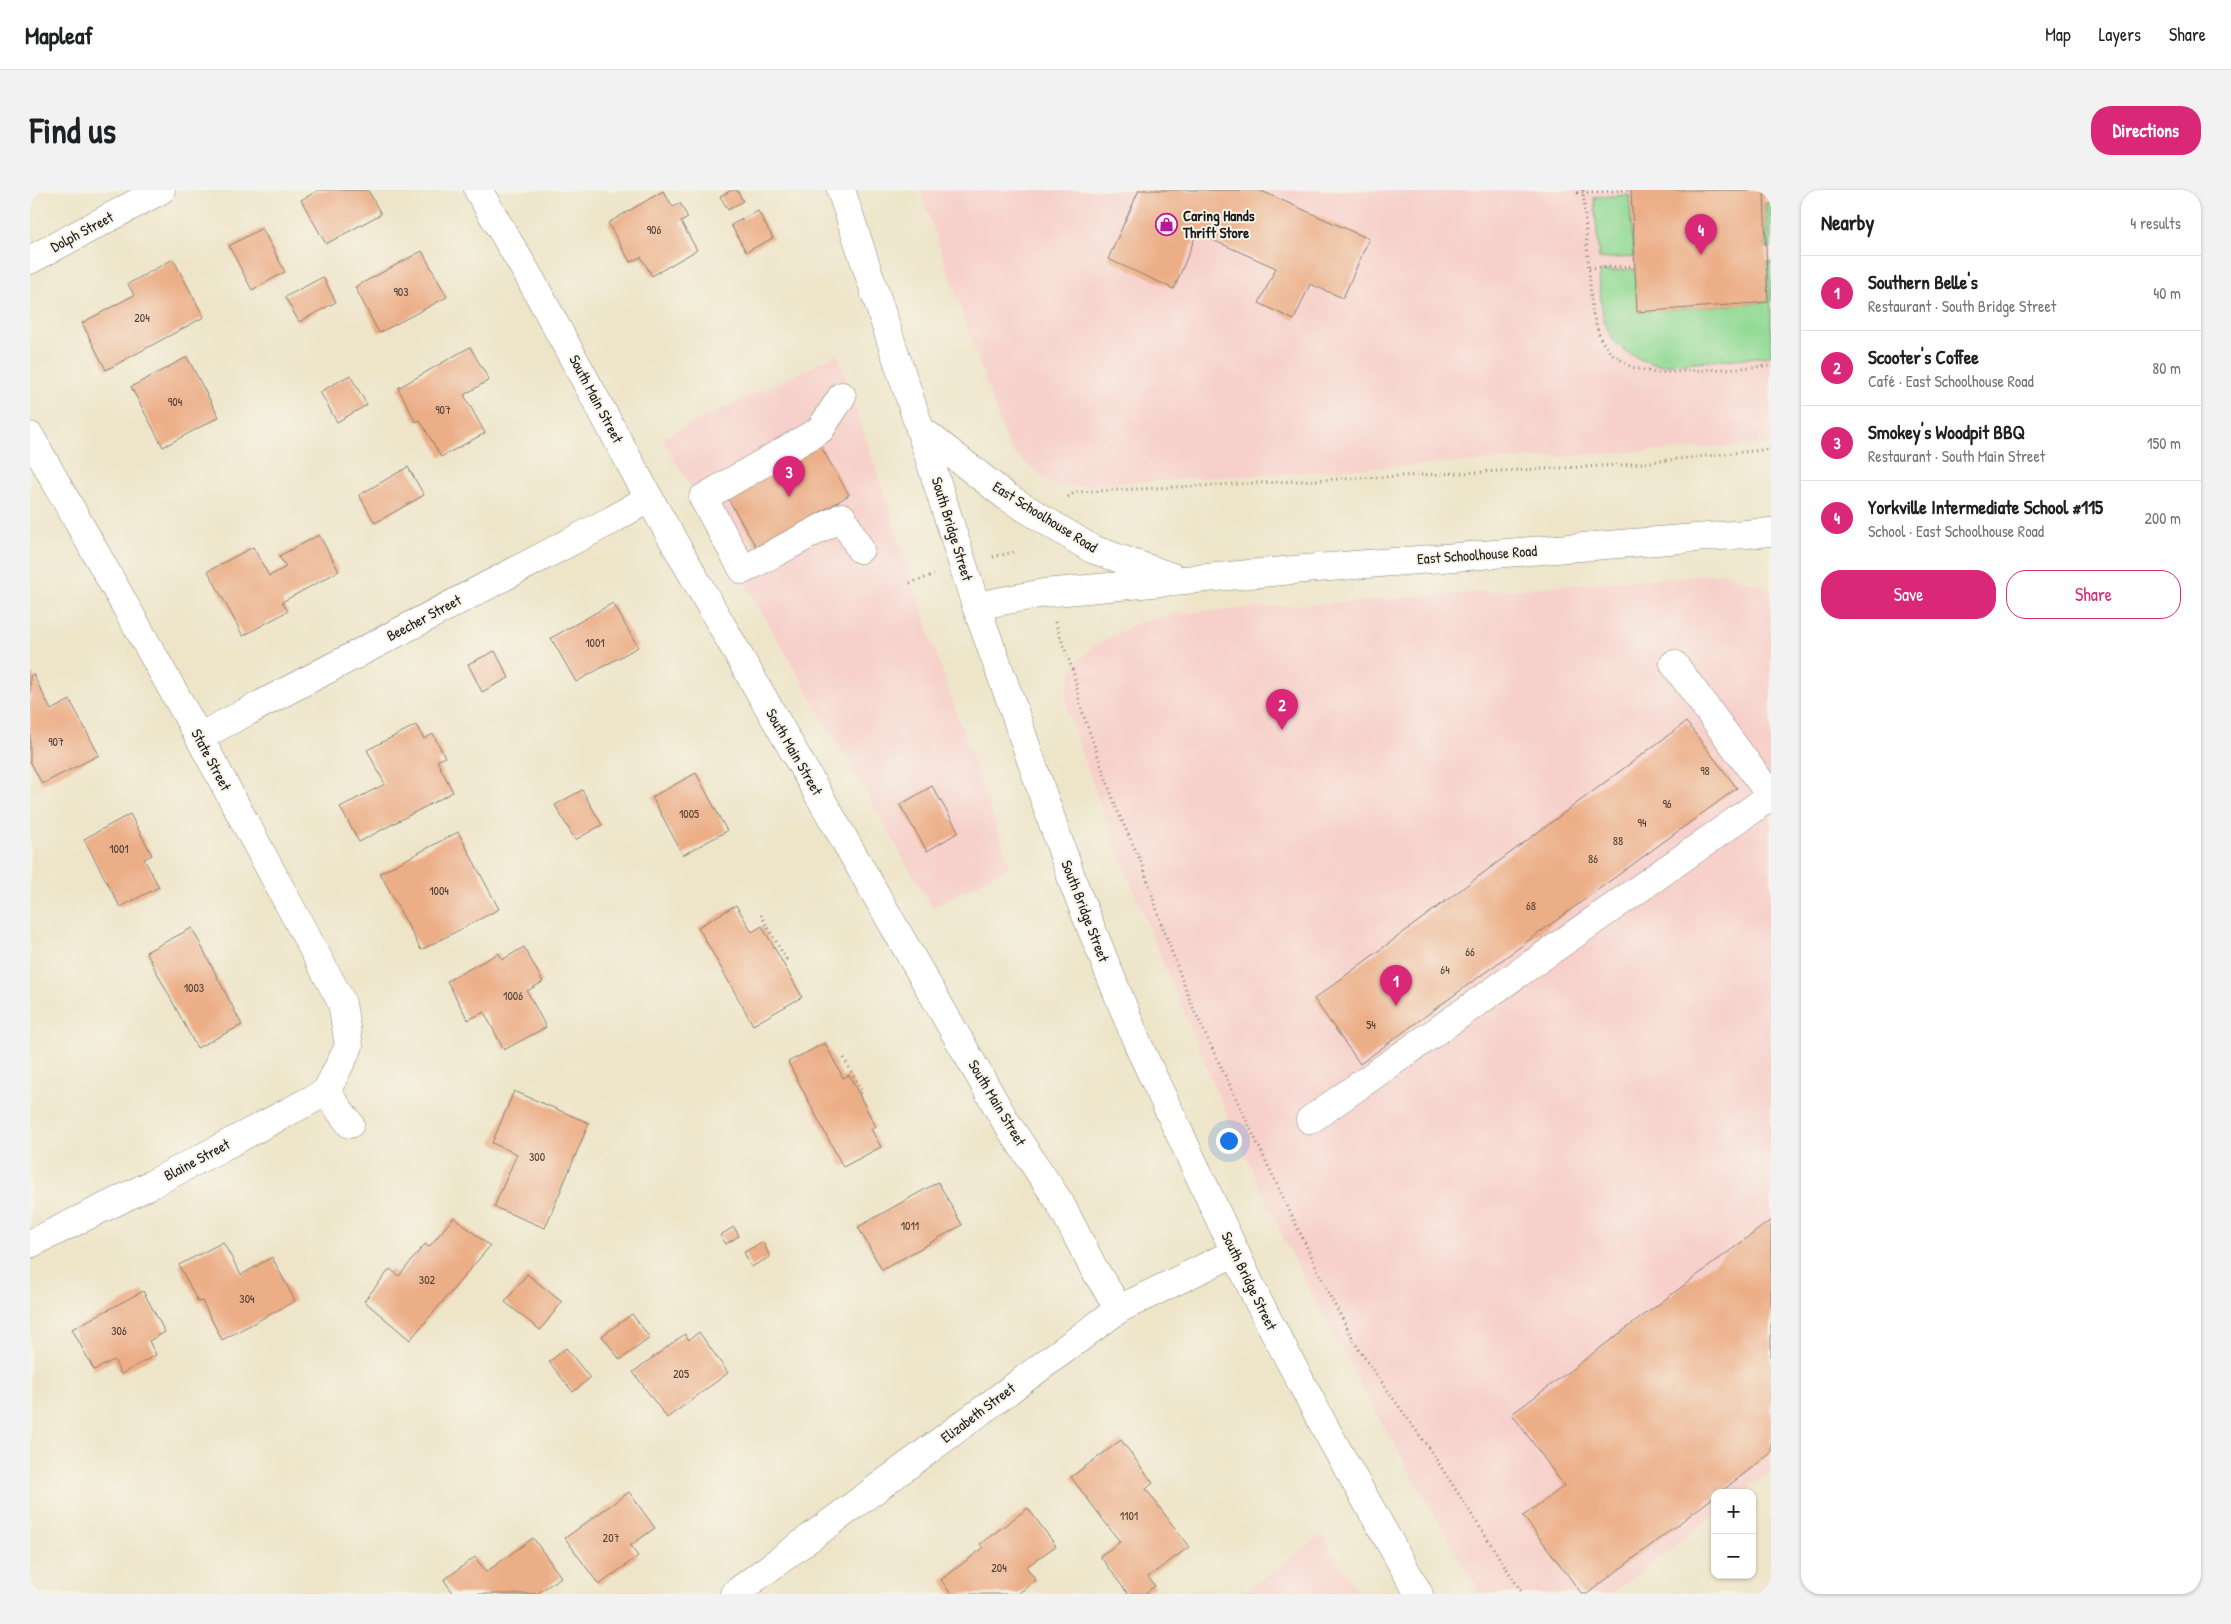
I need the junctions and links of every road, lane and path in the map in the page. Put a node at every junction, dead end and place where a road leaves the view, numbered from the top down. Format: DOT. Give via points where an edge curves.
graph roads {
  1 [pos="161,190"];
  2 [pos="478,190"];
  3 [pos="841,190"];
  4 [pos="1628,190"];
  5 [pos="1583,191"];
  6 [pos="1577,193"];
  7 [pos="30,260"];
  8 [pos="1633,266"];
  9 [pos="1589,268"];
  10 [pos="1771,366"];
  11 [pos="842,396"];
  12 [pos="920,429"];
  13 [pos="30,436"];
  14 [pos="1771,449"];
  15 [pos="649,498"];
  16 [pos="1064,501"];
  17 [pos="1771,532"];
  18 [pos="860,549"];
  19 [pos="1183,582"];
  20 [pos="976,606"];
  21 [pos="1674,664"];
  22 [pos="1074,674"];
  23 [pos="199,737"];
  24 [pos="761,915"];
  25 [pos="782,961"];
  26 [pos="844,1058"];
  27 [pos="326,1092"];
  28 [pos="858,1094"];
  29 [pos="1310,1120"];
  30 [pos="350,1124"];
  31 [pos="30,1244"];
  32 [pos="1234,1253"];
  33 [pos="1119,1309"];
  34 [pos="734,1594"];
  35 [pos="1419,1594"];
  36 [pos="1523,1594"];
  1 -- 7 [label="main road, Dolph Street"];
  2 -- 15 [label="main road, South Main Street" via="531,280"];
  3 -- 12 [label="main road, South Bridge Street"];
  4 -- 5 [label="path"];
  5 -- 6 [label="path"];
  5 -- 9 [label="path"];
  8 -- 9 [label="path"];
  9 -- 10 [label="path" via="1592,312 1601,340 1614,356 1630,367 1656,373"];
  11 -- 18 [label="main road" via="820,430 703,498 743,570 842,517"];
  12 -- 19 [label="main road, East Schoolhouse Road" via="1007,497 1092,549"];
  12 -- 20 [label="main road, South Bridge Street"];
  13 -- 23 [label="main road, State Street"];
  14 -- 16 [label="path" via="1622,465 1076,492"];
  15 -- 23 [label="main road, Beecher Street"];
  15 -- 33 [label="main road, South Main Street" via="1006,1122 1060,1203"];
  17 -- 19 [label="main road, East Schoolhouse Road" via="1350,565"];
  19 -- 20 [label="main road, East Schoolhouse Road" via="1044,593"];
  20 -- 32 [label="main road, South Bridge Street" via="1075,888 1140,1049"];
  21 -- 29 [label="main road" via="1771,796"];
  22 -- 36 [label="path" via="1080,706 1117,810 1143,866 1192,1006 1332,1300 1359,1350 1432,1454"];
  23 -- 27 [label="main road, State Street" via="342,1003 349,1046"];
  24 -- 25 [label="path" via="786,959"];
  26 -- 28 [label="path" via="862,1092"];
  27 -- 30 [label="main road"];
  27 -- 31 [label="main road, Blaine Street"];
  32 -- 33 [label="main road, Elizabeth Street"];
  32 -- 35 [label="main road, South Bridge Street" via="1330,1437"];
  33 -- 34 [label="main road, Elizabeth Street"];
}
